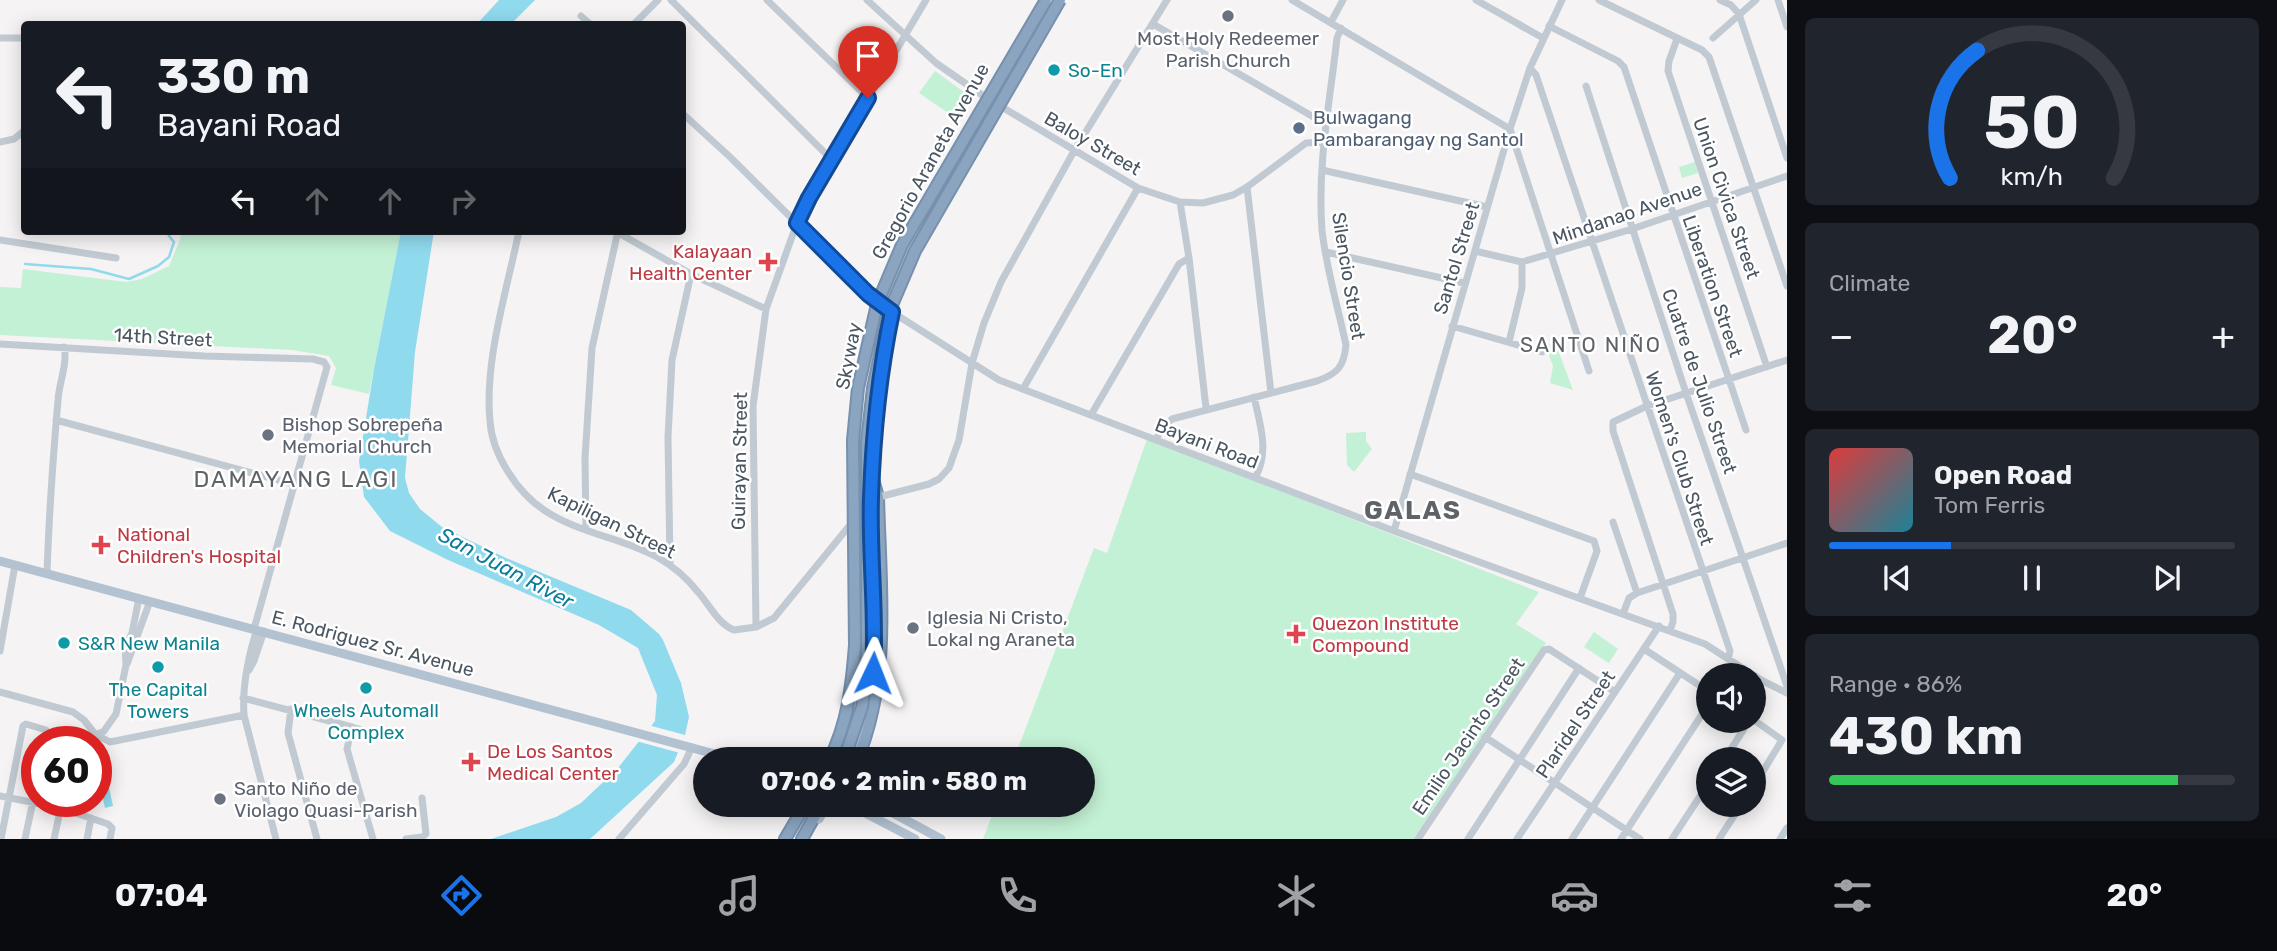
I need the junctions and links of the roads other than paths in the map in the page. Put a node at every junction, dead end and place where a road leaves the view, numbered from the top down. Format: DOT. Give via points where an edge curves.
graph roads {
  1 [pos="659,0"];
  2 [pos="671,0"];
  3 [pos="766,0"];
  4 [pos="867,0"];
  5 [pos="926,0"];
  6 [pos="1043,0"];
  7 [pos="1062,0"];
  8 [pos="1167,0"];
  9 [pos="1292,0"];
  10 [pos="1343,0"];
  11 [pos="1476,0"];
  12 [pos="1562,0"];
  13 [pos="1599,0"];
  14 [pos="1720,0"];
  15 [pos="1756,0"];
  16 [pos="1777,0"];
  17 [pos="1739,14"];
  18 [pos="581,16"];
  19 [pos="587,21"];
  20 [pos="637,21"];
  21 [pos="1331,22"];
  22 [pos="1153,23"];
  23 [pos="1549,26"];
  24 [pos="1787,27"];
  25 [pos="1341,28"];
  26 [pos="905,36"];
  27 [pos="0,38"];
  28 [pos="21,38"];
  29 [pos="1543,38"];
  30 [pos="1713,38"];
  31 [pos="1677,39"];
  32 [pos="1530,68"];
  33 [pos="1586,86"];
  34 [pos="985,97"];
  35 [pos="868,98"];
  36 [pos="1001,107"];
  37 [pos="686,118"];
  38 [pos="1328,123"];
  39 [pos="1510,129"];
  40 [pos="21,133"];
  41 [pos="0,142"];
  42 [pos="1326,142"];
  43 [pos="1074,151"];
  44 [pos="831,159"];
  45 [pos="1787,159"];
  46 [pos="1322,170"];
  47 [pos="1787,176"];
  48 [pos="1247,187"];
  49 [pos="1754,187"];
  50 [pos="1138,188"];
  51 [pos="1712,201"];
  52 [pos="1180,202"];
  53 [pos="1488,207"];
  54 [pos="1672,214"];
  55 [pos="797,223"];
  56 [pos="1632,229"];
  57 [pos="518,235"];
  58 [pos="616,235"];
  59 [pos="622,235"];
  60 [pos="0,240"];
  61 [pos="1591,242"];
  62 [pos="1475,251"];
  63 [pos="1326,252"];
  64 [pos="1551,255"];
  65 [pos="116,258"];
  66 [pos="1189,258"];
  67 [pos="1522,262"];
  68 [pos="691,274"];
  69 [pos="1464,283"];
  70 [pos="1787,286"];
  71 [pos="876,300"];
  72 [pos="766,309"];
  73 [pos="892,312"];
  74 [pos="1452,327"];
  75 [pos="1509,342"];
  76 [pos="0,344"];
  77 [pos="64,347"];
  78 [pos="1542,352"];
  79 [pos="1787,360"];
  80 [pos="972,363"];
  81 [pos="1768,367"];
  82 [pos="1589,371"];
  83 [pos="1728,380"];
  84 [pos="1023,389"];
  85 [pos="1271,393"];
  86 [pos="1686,393"];
  87 [pos="1254,397"];
  88 [pos="1647,406"];
  89 [pos="1206,408"];
  90 [pos="1091,415"];
  91 [pos="56,420"];
  92 [pos="1746,430"];
  93 [pos="1156,440"];
  94 [pos="1410,474"];
  95 [pos="872,476"];
  96 [pos="1255,478"];
  97 [pos="293,484"];
  98 [pos="875,498"];
  99 [pos="1613,522"];
  100 [pos="850,525"];
  101 [pos="586,530"];
  102 [pos="1394,531"];
  103 [pos="1786,546"];
  104 [pos="1744,558"];
  105 [pos="0,561"];
  106 [pos="670,564"];
  107 [pos="15,565"];
  108 [pos="1702,571"];
  109 [pos="47,573"];
  110 [pos="1663,584"];
  111 [pos="1637,593"];
  112 [pos="139,598"];
  113 [pos="1580,598"];
  114 [pos="150,601"];
  115 [pos="1623,614"];
  116 [pos="137,626"];
  117 [pos="1658,626"];
  118 [pos="756,627"];
  119 [pos="258,630"];
  120 [pos="1670,630"];
  121 [pos="1644,649"];
  122 [pos="0,651"];
  123 [pos="1728,659"];
  124 [pos="1579,668"];
  125 [pos="1680,673"];
  126 [pos="1696,683"];
  127 [pos="1787,686"];
  128 [pos="0,692"];
  129 [pos="1615,692"];
  130 [pos="1787,694"];
  131 [pos="243,698"];
  132 [pos="291,709"];
  133 [pos="244,715"];
  134 [pos="1696,724"];
  135 [pos="88,726"];
  136 [pos="108,726"];
  137 [pos="352,727"];
  138 [pos="1766,730"];
  139 [pos="21,736"];
  140 [pos="372,737"];
  141 [pos="1485,737"];
  142 [pos="112,741"];
  143 [pos="687,746"];
  144 [pos="831,747"];
  145 [pos="832,747"];
  146 [pos="849,747"];
  147 [pos="854,747"];
  148 [pos="861,747"];
  149 [pos="693,748"];
  150 [pos="1518,760"];
  151 [pos="1766,766"];
  152 [pos="1555,783"];
  153 [pos="0,796"];
  154 [pos="9,798"];
  155 [pos="422,798"];
  156 [pos="21,800"];
  157 [pos="1696,802"];
  158 [pos="1593,808"];
  159 [pos="30,817"];
  160 [pos="59,817"];
  161 [pos="796,817"];
  162 [pos="815,817"];
  163 [pos="819,817"];
  164 [pos="873,817"];
  165 [pos="900,817"];
  166 [pos="1733,817"];
  167 [pos="91,818"];
  168 [pos="1787,828"];
  169 [pos="1627,830"];
  170 [pos="1,839"];
  171 [pos="26,839"];
  172 [pos="54,839"];
  173 [pos="87,839"];
  174 [pos="110,839"];
  175 [pos="276,839"];
  176 [pos="317,839"];
  177 [pos="373,839"];
  178 [pos="405,839"];
  179 [pos="619,839"];
  180 [pos="782,839"];
  181 [pos="805,839"];
  182 [pos="915,839"];
  183 [pos="941,839"];
  184 [pos="1418,839"];
  185 [pos="1468,839"];
  186 [pos="1517,839"];
  187 [pos="1572,839"];
  188 [pos="1621,839"];
  189 [pos="1640,839"];
  190 [pos="1672,839"];
  191 [pos="1719,839"];
  192 [pos="1780,839"];
  1 -- 20 [label="street"];
  2 -- 44 [label="street"];
  3 -- 35 [label="street"];
  4 -- 26 [label="street, Baloy Street"];
  5 -- 26 [label="street, Guirayan Street"];
  6 -- 34 [label="main road, Gregorio Araneta Avenue"];
  6 -- 145 [label="highway, Skyway, bridge" via="902,245 877,304 858,388 853,440 854,664 848,705"];
  7 -- 36 [label="main road, Gregorio Araneta Avenue"];
  7 -- 146 [label="highway, Skyway, bridge" via="915,251 889,312 867,441 867,673"];
  8 -- 22 [label="street"];
  9 -- 21 [label="street"];
  10 -- 21 [label="street"];
  11 -- 29 [label="street"];
  12 -- 23 [label="street, Santol Street"];
  13 -- 31 [label="street"];
  14 -- 17 [label="street"];
  15 -- 17 [label="street"];
  16 -- 24 [label="street"];
  17 -- 30 [label="street"];
  17 -- 45 [label="street"];
  18 -- 19 [label="street"];
  21 -- 25 [label="street"];
  22 -- 38 [label="street"];
  22 -- 43 [label="street"];
  23 -- 29 [label="street, Santol Street"];
  23 -- 54 [label="street, Liberation Street" via="1618,61 1626,72"];
  25 -- 38 [label="street, Silencio Street"];
  25 -- 39 [label="street"];
  26 -- 34 [label="street, Baloy Street"];
  26 -- 35 [label="street, Guirayan Street"];
  27 -- 28 [label="street"];
  29 -- 32 [label="street, Santol Street"];
  31 -- 49 [label="street" via="1709,57"];
  31 -- 51 [label="street, Union Civica Street" via="1668,71"];
  32 -- 39 [label="street, Santol Street"];
  32 -- 61 [label="street, Women's Club Street"];
  33 -- 56 [label="street, Cuatre de Julio Street"];
  34 -- 36 [label="street, Baloy Street"];
  34 -- 71 [label="main road, Gregorio Araneta Avenue" via="900,245"];
  35 -- 44 [label="street, Guirayan Street"];
  36 -- 43 [label="street, Baloy Street"];
  36 -- 73 [label="main road, Gregorio Araneta Avenue" via="917,253"];
  37 -- 55 [label="street, Bayani Road"];
  38 -- 42 [label="street, Silencio Street"];
  39 -- 53 [label="street, Santol Street"];
  39 -- 64 [label="street"];
  40 -- 41 [label="street"];
  42 -- 46 [label="street, Silencio Street"];
  42 -- 48 [label="street, Baloy Street" via="1306,144"];
  43 -- 50 [label="street, Baloy Street"];
  43 -- 80 [label="street" via="1001,282"];
  44 -- 55 [label="street, Guirayan Street"];
  46 -- 53 [label="street"];
  46 -- 63 [label="street, Silencio Street"];
  47 -- 49 [label="street, Mindanao Avenue"];
  48 -- 52 [label="street, Baloy Street" via="1221,199"];
  48 -- 85 [label="street"];
  49 -- 51 [label="street, Mindanao Avenue"];
  49 -- 70 [label="street"];
  50 -- 52 [label="street, Baloy Street"];
  50 -- 84 [label="street"];
  51 -- 54 [label="street, Mindanao Avenue"];
  51 -- 81 [label="street, Union Civica Street"];
  52 -- 66 [label="street"];
  53 -- 62 [label="street, Santol Street"];
  54 -- 56 [label="street, Mindanao Avenue"];
  54 -- 83 [label="street, Liberation Street"];
  55 -- 71 [label="street, Bayani Road"];
  55 -- 72 [label="street, Guirayan Street"];
  56 -- 61 [label="street, Mindanao Avenue"];
  56 -- 86 [label="street, Cuatre de Julio Street"];
  57 -- 101 [label="street, Kapiligan Street" via="492,370 489,423 503,460 527,495 544,510"];
  58 -- 101 [label="street" via="592,348"];
  59 -- 68 [label="street"];
  60 -- 65 [label="street"];
  61 -- 64 [label="street, Mindanao Avenue"];
  61 -- 88 [label="street, Women's Club Street"];
  62 -- 67 [label="street, Mindanao Avenue"];
  62 -- 69 [label="street, Santol Street"];
  63 -- 69 [label="street"];
  63 -- 85 [label="street, Silencio Street" via="1346,345 1344,360 1332,376"];
  64 -- 67 [label="street, Mindanao Avenue"];
  64 -- 82 [label="street"];
  66 -- 89 [label="street"];
  66 -- 90 [label="street" via="1179,264"];
  67 -- 75 [label="street" via="1522,288"];
  68 -- 72 [label="street"];
  68 -- 106 [label="street" via="672,360"];
  69 -- 74 [label="street, Santol Street"];
  71 -- 73 [label="street, Bayani Road"];
  71 -- 100 [label="main road, Gregorio Araneta Avenue" via="854,401"];
  72 -- 118 [label="street, Guirayan Street" via="753,406"];
  73 -- 80 [label="street, Bayani Road"];
  73 -- 95 [label="main road, Gregorio Araneta Avenue" via="878,389"];
  74 -- 75 [label="street"];
  74 -- 94 [label="street, Santol Street"];
  75 -- 78 [label="street"];
  76 -- 77 [label="street, 14th Street"];
  77 -- 91 [label="street"];
  77 -- 97 [label="street, 14th Street" via="324,362 327,367"];
  79 -- 81 [label="street"];
  80 -- 84 [label="street, Bayani Road"];
  80 -- 98 [label="street" via="960,440 949,468 929,484"];
  81 -- 83 [label="street"];
  83 -- 86 [label="street"];
  83 -- 92 [label="street, Liberation Street"];
  84 -- 90 [label="street, Bayani Road"];
  85 -- 87 [label="street, Silencio Street"];
  86 -- 88 [label="street"];
  86 -- 104 [label="street, Cuatre de Julio Street"];
  87 -- 89 [label="street, Silencio Street"];
  87 -- 96 [label="street" via="1264,448"];
  88 -- 108 [label="street, Women's Club Street"];
  88 -- 110 [label="street" via="1613,422"];
  89 -- 93 [label="street, Silencio Street" via="1172,419"];
  90 -- 93 [label="street, Bayani Road"];
  91 -- 97 [label="street"];
  91 -- 109 [label="street"];
  93 -- 96 [label="street, Bayani Road"];
  94 -- 102 [label="street, Santol Street"];
  94 -- 113 [label="street" via="1594,541 1597,551"];
  95 -- 98 [label="highway"];
  96 -- 102 [label="street, Bayani Road"];
  97 -- 119 [label="street"];
  98 -- 147 [label="main road" via="873,673"];
  98 -- 148 [label="highway" via="882,650 874,709"];
  99 -- 111 [label="street"];
  100 -- 118 [label="street" via="774,618"];
  100 -- 144 [label="main road, Gregorio Araneta Avenue" via="849,674"];
  101 -- 106 [label="street, Kapiligan Street"];
  102 -- 113 [label="street, Bayani Road"];
  103 -- 104 [label="street"];
  104 -- 108 [label="street"];
  104 -- 127 [label="street, Cuatre de Julio Street"];
  105 -- 107 [label="main road, E. Rodriguez Sr. Avenue"];
  106 -- 118 [label="street, Kapiligan Street" via="729,628"];
  107 -- 109 [label="main road, E. Rodriguez Sr. Avenue"];
  107 -- 122 [label="street"];
  108 -- 110 [label="street"];
  108 -- 123 [label="street, Women's Club Street" via="1730,651"];
  109 -- 112 [label="main road, E. Rodriguez Sr. Avenue"];
  110 -- 111 [label="street"];
  110 -- 120 [label="street" via="1673,614"];
  111 -- 115 [label="street" via="1629,598"];
  112 -- 114 [label="main road, E. Rodriguez Sr. Avenue"];
  112 -- 116 [label="street"];
  113 -- 115 [label="street, Bayani Road"];
  114 -- 116 [label="street"];
  114 -- 119 [label="main road, E. Rodriguez Sr. Avenue"];
  115 -- 117 [label="street, Bayani Road"];
  116 -- 136 [label="street" via="116,714"];
  117 -- 120 [label="street, Bayani Road"];
  117 -- 121 [label="street, Plaridel Street"];
  119 -- 131 [label="street" via="247,659"];
  119 -- 143 [label="main road, E. Rodriguez Sr. Avenue"];
  120 -- 123 [label="street, Bayani Road"];
  121 -- 125 [label="street"];
  121 -- 129 [label="street, Plaridel Street"];
  123 -- 130 [label="street, Bayani Road"];
  124 -- 129 [label="street, Emilio Jacinto Street"];
  124 -- 141 [label="street, Emilio Jacinto Street" via="1544,650"];
  124 -- 150 [label="street"];
  125 -- 126 [label="street"];
  125 -- 158 [label="street"];
  128 -- 135 [label="street" via="73,712"];
  129 -- 152 [label="street, Plaridel Street"];
  131 -- 132 [label="street"];
  131 -- 133 [label="street"];
  132 -- 137 [label="street"];
  132 -- 176 [label="street" via="288,733"];
  133 -- 142 [label="street"];
  133 -- 175 [label="street"];
  134 -- 169 [label="street"];
  137 -- 140 [label="street"];
  137 -- 177 [label="street" via="347,748"];
  138 -- 151 [label="street" via="1782,740"];
  139 -- 154 [label="street"];
  141 -- 150 [label="street"];
  141 -- 184 [label="street, Emilio Jacinto Street"];
  143 -- 149 [label="main road, E. Rodriguez Sr. Avenue"];
  143 -- 179 [label="street" via="688,758"];
  150 -- 152 [label="street"];
  150 -- 185 [label="street"];
  152 -- 158 [label="street"];
  152 -- 186 [label="street, Plaridel Street"];
  153 -- 154 [label="street"];
  154 -- 156 [label="street"];
  154 -- 170 [label="street"];
  155 -- 178 [label="street" via="426,834"];
  157 -- 190 [label="street"];
  158 -- 169 [label="street"];
  158 -- 187 [label="street"];
  159 -- 171 [label="street"];
  160 -- 172 [label="street"];
  161 -- 180 [label="highway"];
  162 -- 181 [label="highway"];
  163 -- 181 [label="main road"];
  164 -- 182 [label="main road"];
  165 -- 183 [label="main road"];
  166 -- 191 [label="street"];
  167 -- 173 [label="street"];
  167 -- 174 [label="street" via="110,826"];
  168 -- 192 [label="street"];
  169 -- 188 [label="street"];
  169 -- 189 [label="street"];
}
